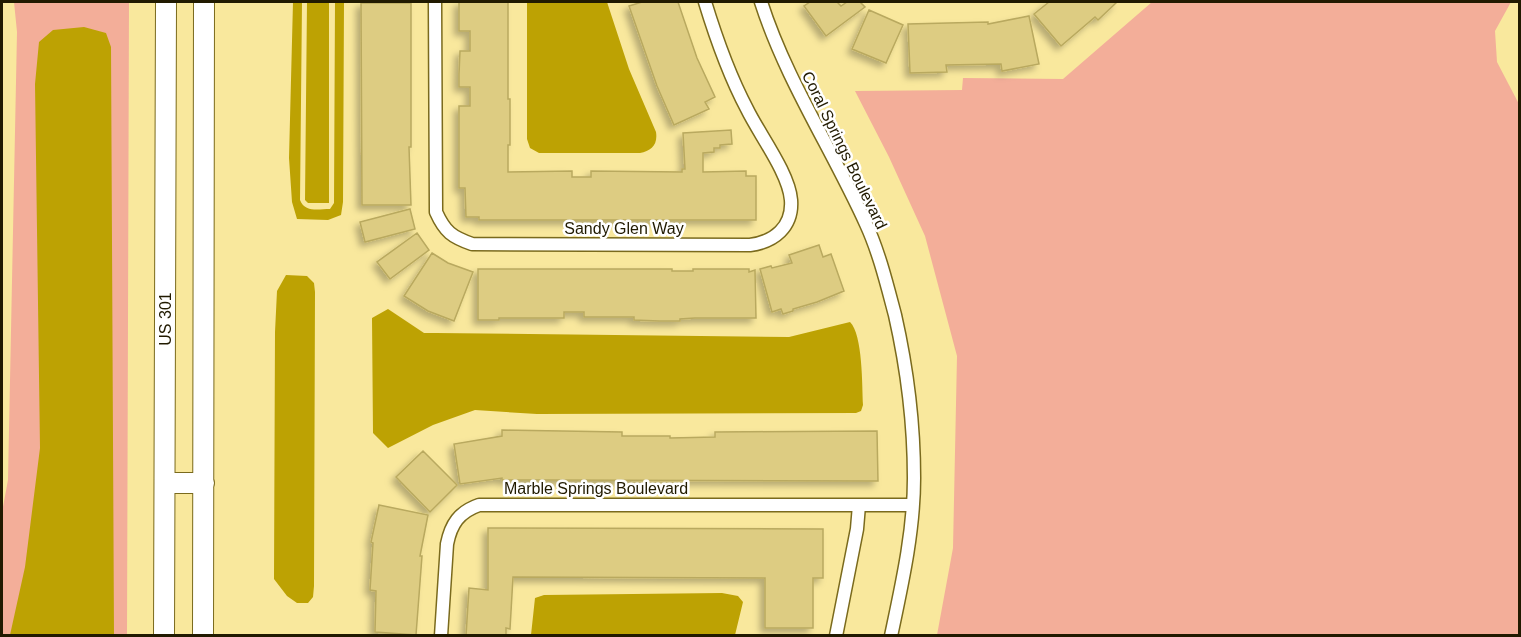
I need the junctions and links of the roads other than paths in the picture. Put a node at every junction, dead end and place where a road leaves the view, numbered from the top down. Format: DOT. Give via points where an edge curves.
graph roads {
  1 [pos="166,2"];
  2 [pos="204,2"];
  3 [pos="435,2"];
  4 [pos="705,2"];
  5 [pos="761,2"];
  6 [pos="165,483"];
  7 [pos="204,483"];
  8 [pos="859,505"];
  9 [pos="912,505"];
  10 [pos="164,636"];
  11 [pos="203,636"];
  12 [pos="441,636"];
  13 [pos="837,636"];
  14 [pos="891,636"];
  1 -- 6 [label="main road, US 301 / US 301"];
  2 -- 7 [label="main road"];
  3 -- 4 [label="street, Sandy Glen Way" via="436,212 442,226 455,238 472,244 766,243 781,232 790,215 787,182 746,108"];
  5 -- 9 [label="street, Coral Springs Boulevard" via="790,76 867,227 889,290 904,355 912,419"];
  6 -- 7 [label="main road"];
  6 -- 10 [label="main road, US 301 / US 301"];
  7 -- 11 [label="main road"];
  8 -- 9 [label="street, Marble Springs Boulevard"];
  8 -- 12 [label="street, Marble Springs Boulevard" via="478,505 461,514 450,531"];
  8 -- 13 [label="street"];
  9 -- 14 [label="street, Coral Springs Boulevard"];
}
